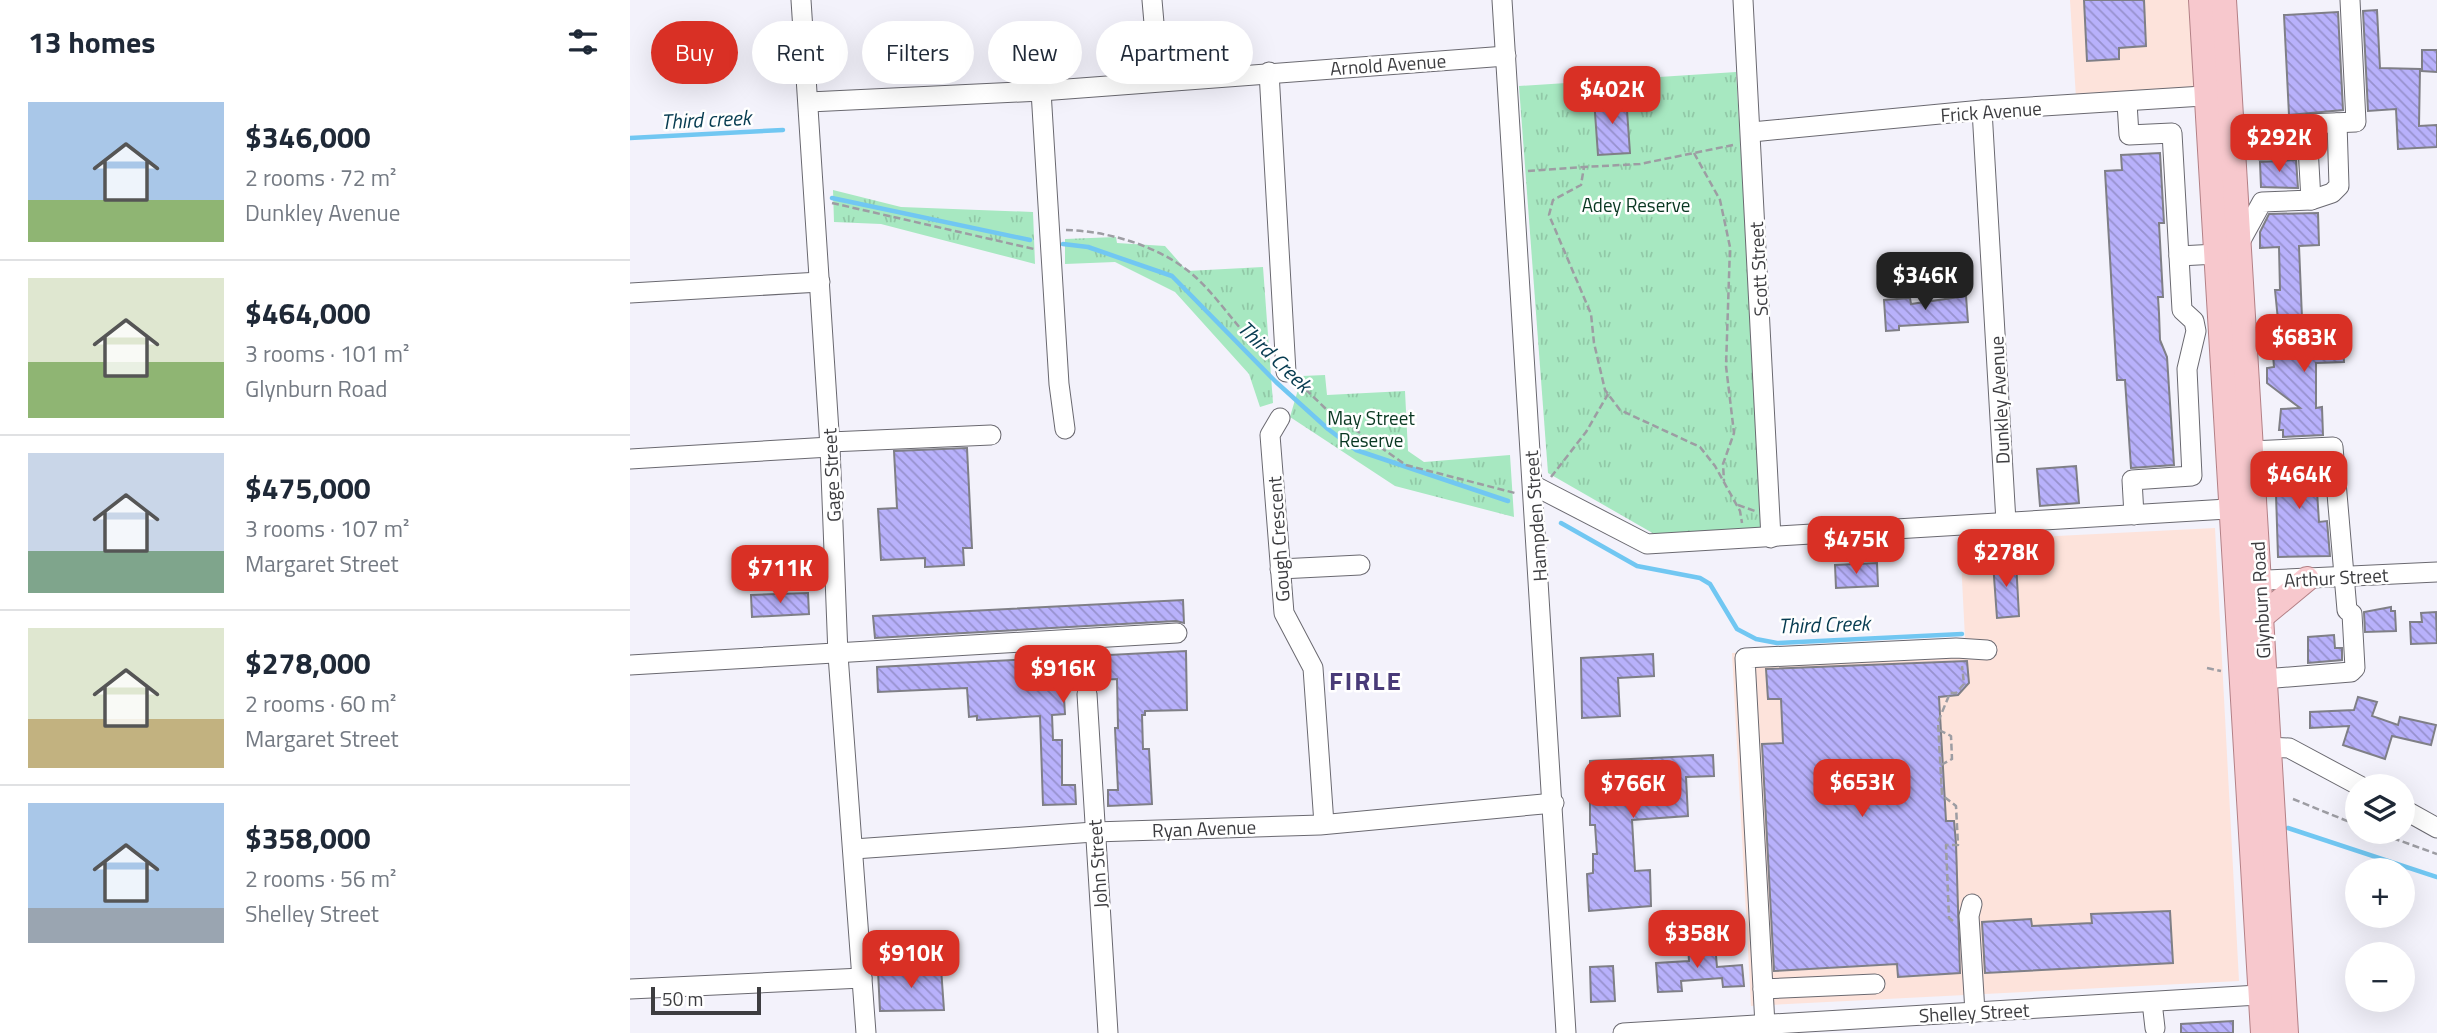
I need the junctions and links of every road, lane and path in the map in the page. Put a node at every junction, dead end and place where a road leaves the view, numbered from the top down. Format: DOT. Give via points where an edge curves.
graph roads {
  1 [pos="801,0"];
  2 [pos="1152,0"];
  3 [pos="1502,0"];
  4 [pos="1743,0"];
  5 [pos="2201,0"];
  6 [pos="2224,0"];
  7 [pos="2350,0"];
  8 [pos="1154,21"];
  9 [pos="1506,55"];
  10 [pos="1269,72"];
  11 [pos="1253,73"];
  12 [pos="1124,84"];
  13 [pos="1041,91"];
  14 [pos="2218,95"];
  15 [pos="809,103"];
  16 [pos="2127,103"];
  17 [pos="1982,110"];
  18 [pos="2337,123"];
  19 [pos="1752,135"];
  20 [pos="2308,148"];
  21 [pos="2260,150"];
  22 [pos="2234,151"];
  23 [pos="1695,153"];
  24 [pos="1584,167"];
  25 [pos="1513,172"];
  26 [pos="815,200"];
  27 [pos="2311,200"];
  28 [pos="2214,208"];
  29 [pos="1049,230"];
  30 [pos="2240,242"];
  31 [pos="1051,250"];
  32 [pos="2217,254"];
  33 [pos="2179,256"];
  34 [pos="820,282"];
  35 [pos="630,293"];
  36 [pos="1286,372"];
  37 [pos="1608,394"];
  38 [pos="1280,418"];
  39 [pos="1065,429"];
  40 [pos="991,435"];
  41 [pos="830,444"];
  42 [pos="2251,451"];
  43 [pos="630,458"];
  44 [pos="1725,485"];
  45 [pos="1534,491"];
  46 [pos="2243,508"];
  47 [pos="2134,514"];
  48 [pos="2006,522"];
  49 [pos="1771,538"];
  50 [pos="1744,539"];
  51 [pos="1360,565"];
  52 [pos="1280,569"];
  53 [pos="2437,572"];
  54 [pos="2345,577"];
  55 [pos="2307,579"];
  56 [pos="2247,581"];
  57 [pos="2261,617"];
  58 [pos="1177,634"];
  59 [pos="1987,650"];
  60 [pos="838,654"];
  61 [pos="1962,660"];
  62 [pos="630,665"];
  63 [pos="2207,668"];
  64 [pos="2228,672"];
  65 [pos="2264,679"];
  66 [pos="1087,694"];
  67 [pos="1938,729"];
  68 [pos="2267,747"];
  69 [pos="1941,765"];
  70 [pos="2345,778"];
  71 [pos="2270,797"];
  72 [pos="1554,803"];
  73 [pos="2415,816"];
  74 [pos="2345,821"];
  75 [pos="1324,824"];
  76 [pos="2437,828"];
  77 [pos="1094,832"];
  78 [pos="2409,844"];
  79 [pos="855,849"];
  80 [pos="2437,854"];
  81 [pos="1972,904"];
  82 [pos="1955,923"];
  83 [pos="862,978"];
  84 [pos="1875,984"];
  85 [pos="630,989"];
  86 [pos="1763,989"];
  87 [pos="2272,994"];
  88 [pos="2151,1002"];
  89 [pos="1975,1012"];
  90 [pos="1765,1025"];
  91 [pos="2155,1028"];
  92 [pos="866,1033"];
  93 [pos="1108,1033"];
  94 [pos="1566,1033"];
  95 [pos="1622,1033"];
  96 [pos="2263,1033"];
  97 [pos="2286,1033"];
  1 -- 15 [label="street, Gage Street"];
  2 -- 8 [label="street"];
  3 -- 9 [label="street, Hampden Street"];
  4 -- 19 [label="street, Scott Street"];
  5 -- 14 [label="main road, Glynburn Road"];
  6 -- 14 [label="main road, Glynburn Road"];
  7 -- 18 [label="street" via="2356,122"];
  9 -- 10 [label="street, Arnold Avenue"];
  9 -- 25 [label="street, Hampden Street"];
  10 -- 11 [label="street, Arnold Avenue"];
  10 -- 36 [label="street"];
  12 -- 13 [label="street, Arnold Avenue"];
  13 -- 15 [label="street, Arnold Avenue"];
  13 -- 29 [label="street"];
  14 -- 16 [label="street, Frick Avenue"];
  14 -- 22 [label="main road, Glynburn Road"];
  14 -- 28 [label="main road, Glynburn Road"];
  15 -- 26 [label="street, Gage Street"];
  16 -- 17 [label="street, Frick Avenue"];
  16 -- 33 [label="street" via="2129,135 2172,133"];
  17 -- 19 [label="street, Frick Avenue"];
  17 -- 48 [label="street, Dunkley Avenue"];
  18 -- 20 [label="street" via="2307,124"];
  18 -- 27 [label="street" via="2339,186"];
  19 -- 23 [label="path" via="1740,144"];
  19 -- 49 [label="street, Scott Street"];
  20 -- 21 [label="street"];
  20 -- 27 [label="street"];
  22 -- 28 [label="main road" via="2223,164"];
  22 -- 30 [label="main road, Glynburn Road"];
  23 -- 24 [label="path" via="1640,164"];
  23 -- 44 [label="path" via="1720,200 1730,247 1726,366 1734,433 1723,464"];
  24 -- 25 [label="path"];
  24 -- 37 [label="path" via="1580,185 1553,200 1549,215 1591,314"];
  25 -- 45 [label="street, Hampden Street"];
  26 -- 31 [label="path"];
  26 -- 34 [label="street, Gage Street"];
  27 -- 30 [label="street" via="2262,202"];
  28 -- 32 [label="main road, Glynburn Road"];
  29 -- 31 [label="street"];
  29 -- 36 [label="path" via="1106,235 1153,250 1192,274 1252,344"];
  30 -- 42 [label="main road, Glynburn Road"];
  31 -- 39 [label="street"];
  32 -- 33 [label="street"];
  32 -- 46 [label="main road, Glynburn Road"];
  33 -- 47 [label="street" via="2182,310 2195,323 2196,335 2187,369 2192,476 2132,480"];
  34 -- 35 [label="street"];
  34 -- 41 [label="street, Gage Street"];
  36 -- 45 [label="path" via="1327,410 1406,465"];
  37 -- 44 [label="path" via="1620,410 1700,447"];
  37 -- 45 [label="path" via="1548,482"];
  38 -- 52 [label="street, Gough Crescent" via="1270,435"];
  40 -- 41 [label="street"];
  41 -- 43 [label="street"];
  41 -- 60 [label="street, Gage Street"];
  42 -- 46 [label="main road, Glynburn Road"];
  42 -- 54 [label="street" via="2333,447"];
  44 -- 50 [label="path" via="1740,511"];
  45 -- 50 [label="street" via="1647,544"];
  45 -- 72 [label="street, Hampden Street"];
  46 -- 47 [label="street"];
  46 -- 56 [label="main road, Glynburn Road"];
  47 -- 48 [label="street"];
  48 -- 49 [label="street"];
  49 -- 50 [label="street"];
  51 -- 52 [label="street"];
  52 -- 75 [label="street, Gough Crescent" via="1284,613 1313,668"];
  53 -- 54 [label="street, Arthur Street"];
  54 -- 55 [label="street, Arthur Street"];
  54 -- 65 [label="street" via="2355,668"];
  55 -- 56 [label="street, Arthur Street"];
  55 -- 57 [label="main road"];
  56 -- 57 [label="main road, Glynburn Road"];
  56 -- 87 [label="main road, Glynburn Road"];
  57 -- 65 [label="main road, Glynburn Road"];
  58 -- 60 [label="street"];
  59 -- 86 [label="street" via="1745,658"];
  60 -- 62 [label="street"];
  60 -- 79 [label="street, Gage Street"];
  61 -- 67 [label="path" via="1964,684 1950,693"];
  63 -- 64 [label="path"];
  65 -- 68 [label="main road, Glynburn Road"];
  66 -- 77 [label="street, John Street"];
  67 -- 69 [label="path"];
  67 -- 69 [label="path" via="1951,736 1952,759"];
  68 -- 70 [label="street" via="2289,748"];
  68 -- 71 [label="main road, Glynburn Road"];
  69 -- 82 [label="path" via="1942,795 1956,806 1958,845 1946,845 1950,918"];
  71 -- 74 [label="path"];
  71 -- 87 [label="main road, Glynburn Road"];
  72 -- 75 [label="street, Ryan Avenue"];
  72 -- 94 [label="street, Hampden Street"];
  73 -- 76 [label="street"];
  75 -- 77 [label="street, Ryan Avenue"];
  77 -- 79 [label="street, Ryan Avenue"];
  77 -- 93 [label="street, John Street"];
  78 -- 80 [label="path"];
  79 -- 83 [label="street, Gage Street"];
  81 -- 89 [label="street"];
  83 -- 85 [label="street"];
  83 -- 92 [label="street, Gage Street"];
  84 -- 86 [label="street"];
  86 -- 90 [label="street"];
  87 -- 88 [label="street, Shelley Street"];
  87 -- 96 [label="main road, Glynburn Road"];
  87 -- 97 [label="main road, Glynburn Road"];
  88 -- 89 [label="street, Shelley Street"];
  88 -- 91 [label="street"];
  89 -- 90 [label="street, Shelley Street"];
  90 -- 95 [label="street, Shelley Street"];
}
